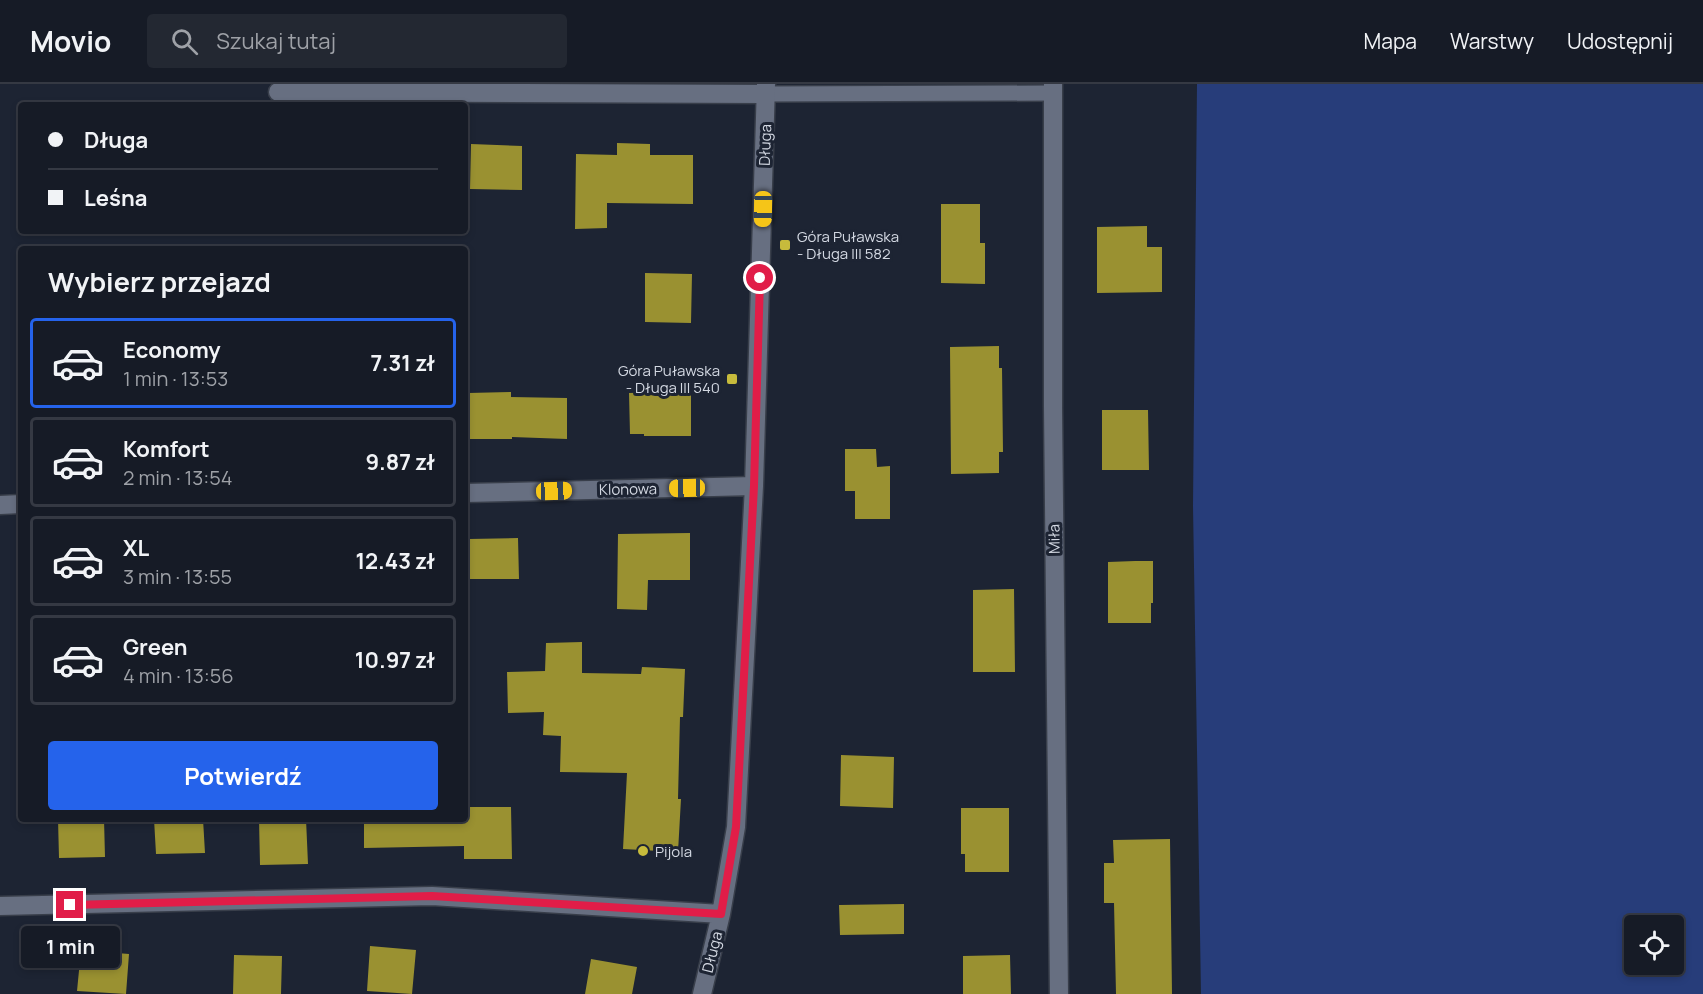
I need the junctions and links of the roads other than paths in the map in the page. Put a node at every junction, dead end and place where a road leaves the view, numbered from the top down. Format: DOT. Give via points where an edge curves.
graph roads {
  1 [pos="766,89"];
  2 [pos="1053,89"];
  3 [pos="278,92"];
  4 [pos="754,486"];
  5 [pos="468,493"];
  6 [pos="18,504"];
  7 [pos="0,505"];
  8 [pos="0,906"];
  9 [pos="721,914"];
  10 [pos="702,994"];
  11 [pos="1059,994"];
  1 -- 2 [label="lane"];
  1 -- 3 [label="street"];
  1 -- 4 [label="street, Długa"];
  2 -- 11 [label="street, Miła"];
  4 -- 5 [label="street, Klonowa"];
  4 -- 9 [label="street, Długa" via="736,827"];
  6 -- 7 [label="street"];
  8 -- 9 [label="street" via="432,896"];
  9 -- 10 [label="street, Długa"];
}
